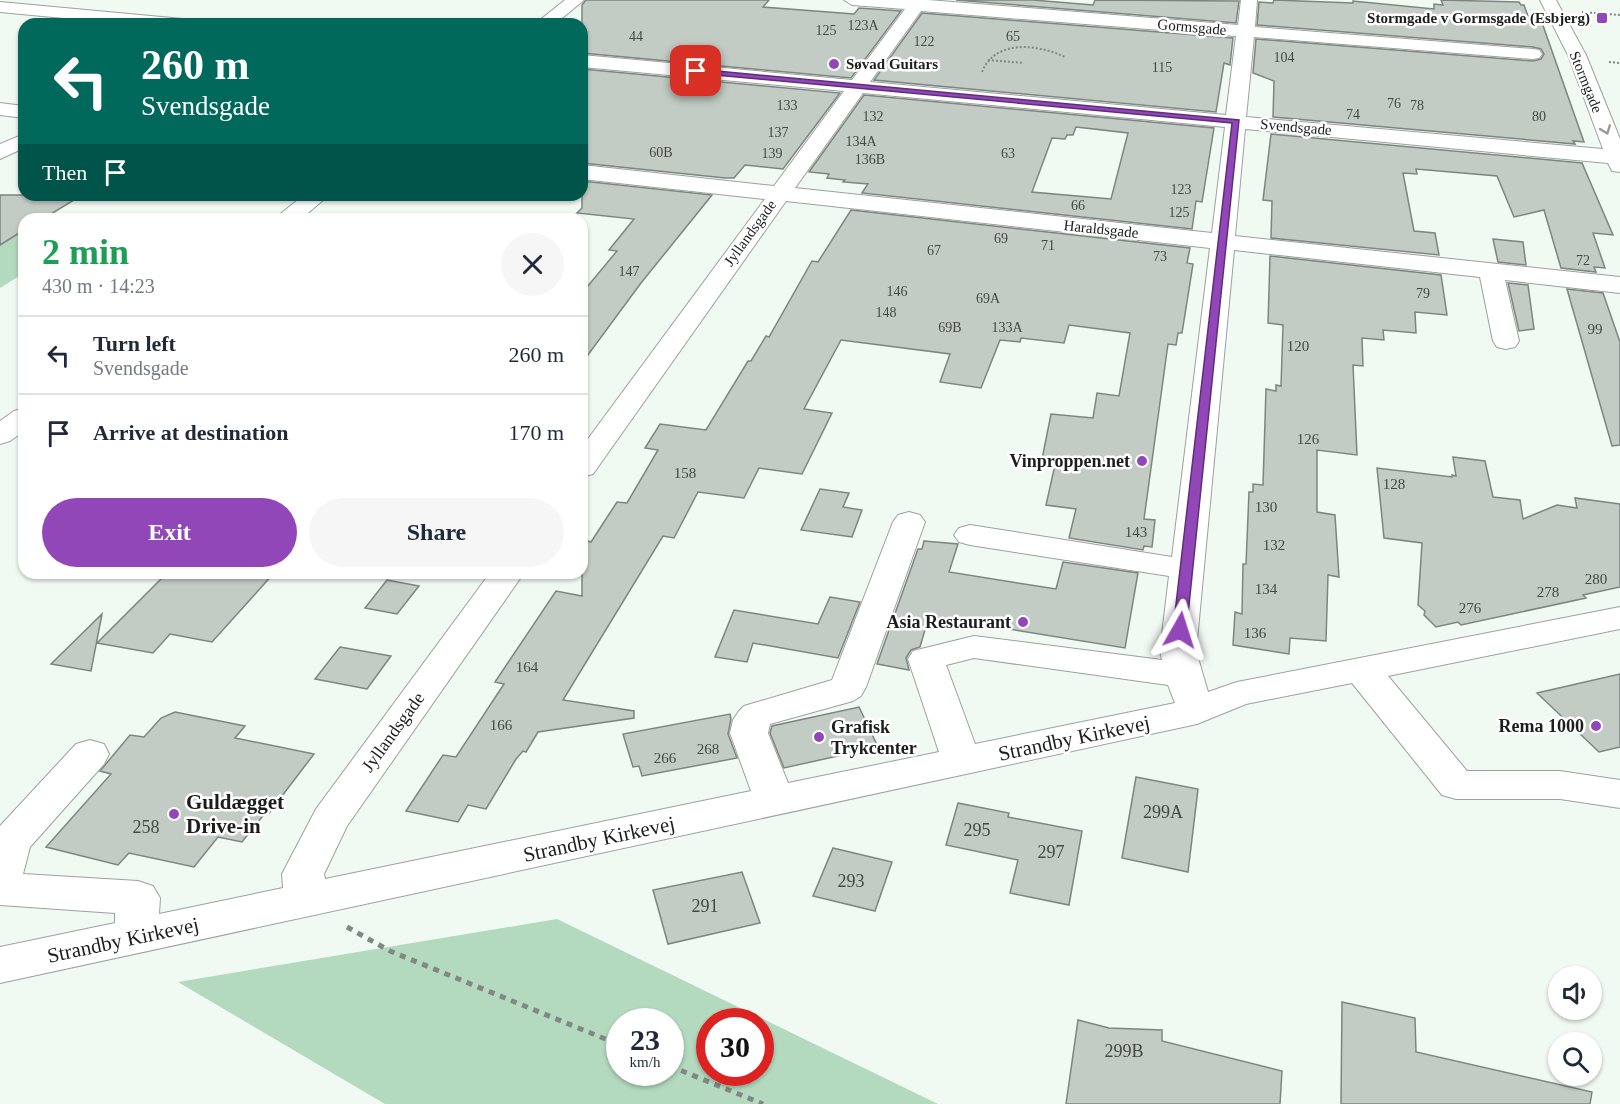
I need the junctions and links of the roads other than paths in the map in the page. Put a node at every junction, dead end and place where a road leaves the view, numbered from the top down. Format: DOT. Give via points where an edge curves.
graph roads {
  1 [pos="61,0"];
  2 [pos="576,0"];
  3 [pos="852,0"];
  4 [pos="1249,0"];
  5 [pos="1548,0"];
  6 [pos="918,3"];
  7 [pos="0,7"];
  8 [pos="37,10"];
  9 [pos="20,18"];
  10 [pos="120,18"];
  11 [pos="552,18"];
  12 [pos="18,19"];
  13 [pos="9,23"];
  14 [pos="1244,31"];
  15 [pos="1533,54"];
  16 [pos="588,62"];
  17 [pos="856,86"];
  18 [pos="0,109"];
  19 [pos="18,111"];
  20 [pos="1236,121"];
  21 [pos="18,143"];
  22 [pos="0,153"];
  23 [pos="1618,161"];
  24 [pos="588,173"];
  25 [pos="778,194"];
  26 [pos="310,201"];
  27 [pos="294,213"];
  28 [pos="1224,242"];
  29 [pos="1491,271"];
  30 [pos="1620,285"];
  31 [pos="1506,341"];
  32 [pos="18,422"];
  33 [pos="0,435"];
  34 [pos="588,460"];
  35 [pos="909,522"];
  36 [pos="970,535"];
  37 [pos="1187,569"];
  38 [pos="503,579"];
  39 [pos="1620,618"];
  40 [pos="1620,637"];
  41 [pos="1369,679"];
  42 [pos="1190,693"];
  43 [pos="90,754"];
  44 [pos="962,762"];
  45 [pos="1620,794"];
  46 [pos="775,802"];
  47 [pos="0,883"];
  48 [pos="0,889"];
  49 [pos="305,902"];
  50 [pos="136,937"];
  51 [pos="0,965"];
  1 -- 8 [label="street"];
  2 -- 11 [label="street"];
  3 -- 6 [label="street, Gormsgade"];
  4 -- 14 [label="street"];
  5 -- 23 [label="street, Stormgade, one-way" via="1576,55"];
  6 -- 14 [label="street, Gormsgade"];
  6 -- 17 [label="street, Jyllandsgade"];
  7 -- 8 [label="street"];
  8 -- 9 [label="street"];
  8 -- 10 [label="street"];
  12 -- 13 [label="street"];
  14 -- 15 [label="street, Gormsgade"];
  14 -- 20 [label="street"];
  16 -- 17 [label="street, Svendsgade"];
  17 -- 20 [label="street, Svendsgade"];
  17 -- 25 [label="street, Jyllandsgade"];
  18 -- 19 [label="street"];
  20 -- 23 [label="street, Svendsgade"];
  20 -- 28 [label="street"];
  21 -- 22 [label="street"];
  24 -- 25 [label="street, Haraldsgade"];
  25 -- 28 [label="street, Haraldsgade"];
  25 -- 34 [label="street, Jyllandsgade"];
  26 -- 27 [label="street"];
  28 -- 29 [label="street, Haraldsgade"];
  28 -- 37 [label="street"];
  29 -- 30 [label="street, Haraldsgade"];
  29 -- 31 [label="street"];
  32 -- 33 [label="street"];
  35 -- 46 [label="street" via="848,687 752,720 749,733"];
  36 -- 37 [label="street"];
  37 -- 42 [label="street" via="1178,651"];
  38 -- 49 [label="street, Jyllandsgade" via="330,820 303,874"];
  39 -- 41 [label="street, Strandby Kirkevej"];
  40 -- 41 [label="street, Strandby Kirkevej"];
  41 -- 42 [label="street, Strandby Kirkevej" via="1252,712"];
  41 -- 45 [label="street" via="1456,785 1560,785"];
  42 -- 44 [label="street, Strandby Kirkevej"];
  42 -- 44 [label="street" via="974,647 926,659"];
  43 -- 47 [label="street" via="10,842"];
  44 -- 46 [label="street, Strandby Kirkevej"];
  46 -- 49 [label="street, Strandby Kirkevej"];
  48 -- 50 [label="street" via="138,898"];
  49 -- 50 [label="street, Strandby Kirkevej"];
  50 -- 51 [label="street, Strandby Kirkevej"];
}
